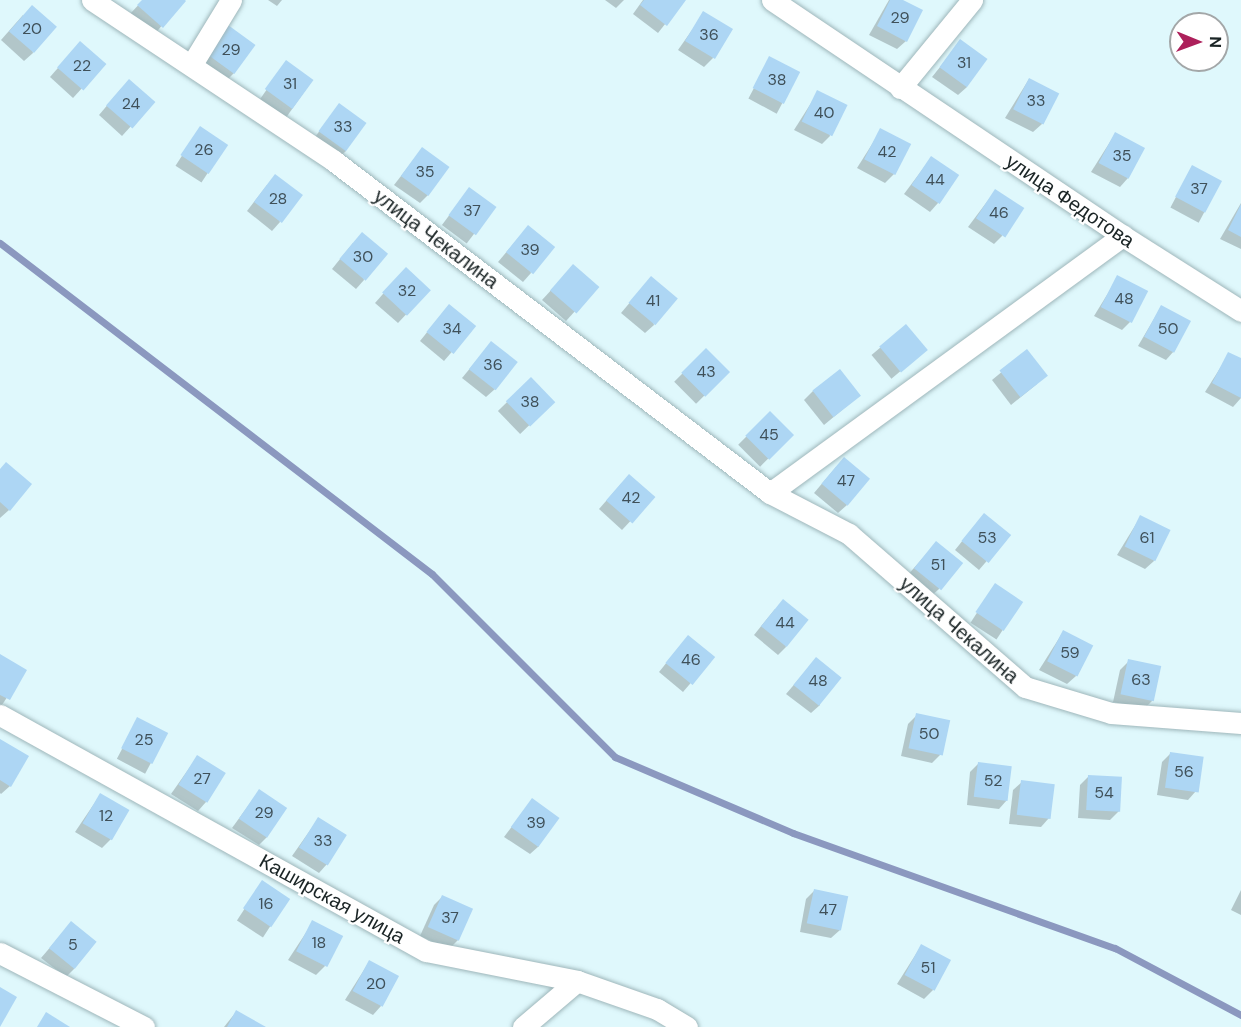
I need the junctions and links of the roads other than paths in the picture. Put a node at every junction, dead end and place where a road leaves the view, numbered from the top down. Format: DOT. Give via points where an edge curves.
graph roads {
  1 [pos="92,0"];
  2 [pos="231,0"];
  3 [pos="772,0"];
  4 [pos="972,0"];
  5 [pos="192,64"];
  6 [pos="900,88"];
  7 [pos="1123,236"];
  8 [pos="1241,311"];
  9 [pos="770,493"];
  10 [pos="0,715"];
  11 [pos="1241,723"];
  12 [pos="0,953"];
  13 [pos="577,981"];
  14 [pos="144,1027"];
  15 [pos="523,1027"];
  16 [pos="687,1027"];
  1 -- 5 [label="street, улица Чекалина"];
  2 -- 5 [label="street"];
  3 -- 6 [label="street, улица Федотова"];
  4 -- 6 [label="street"];
  5 -- 9 [label="street, улица Чекалина" via="334,161"];
  6 -- 7 [label="street, улица Федотова"];
  7 -- 8 [label="street, улица Федотова"];
  7 -- 9 [label="street"];
  9 -- 11 [label="street, улица Чекалина" via="849,534 1025,687 1111,713"];
  10 -- 13 [label="street, Каширская улица" via="426,951"];
  12 -- 14 [label="street"];
  13 -- 15 [label="street"];
  13 -- 16 [label="street, Каширская улица" via="657,1009"];
}
